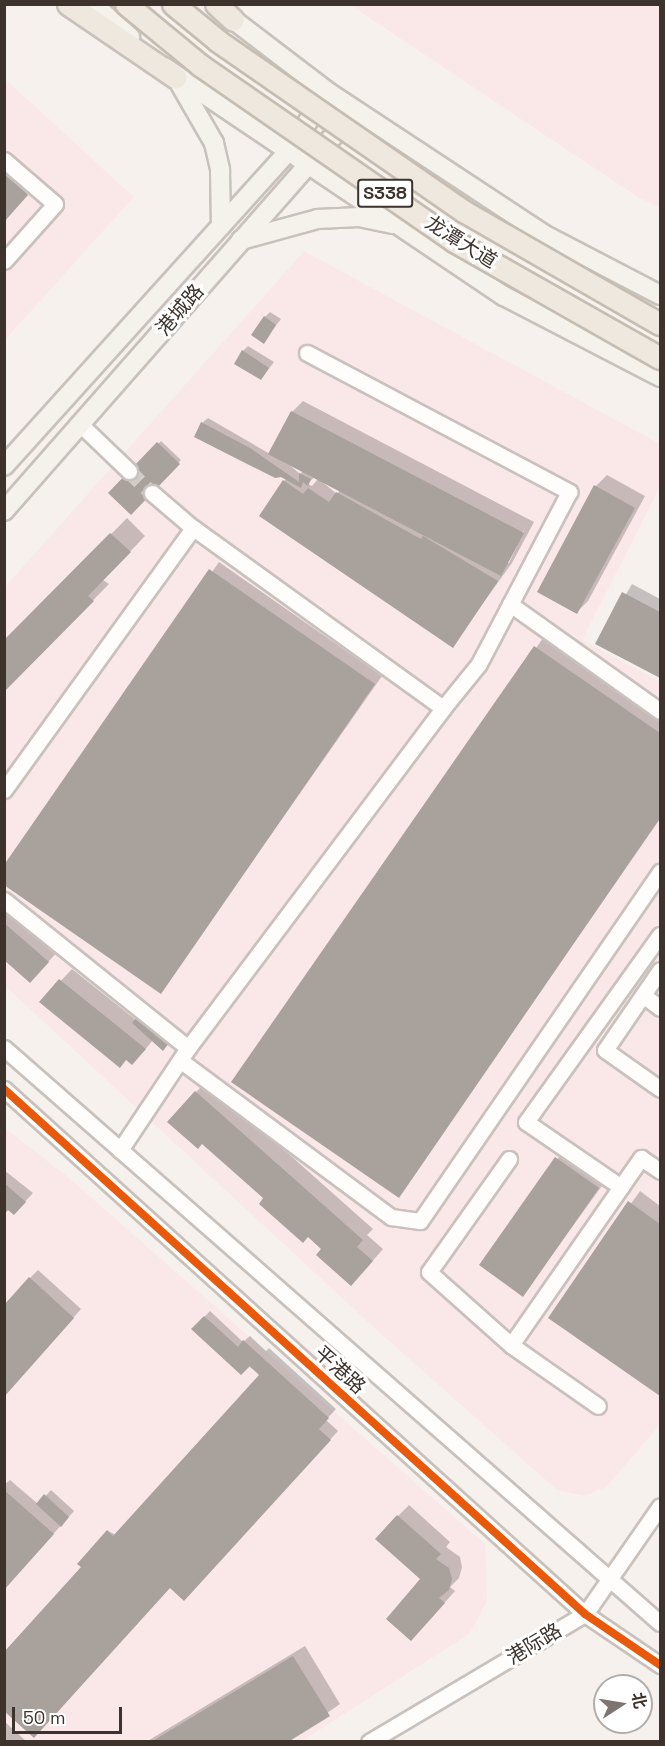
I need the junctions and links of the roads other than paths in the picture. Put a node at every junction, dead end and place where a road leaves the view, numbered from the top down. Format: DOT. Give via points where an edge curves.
graph roads {
  1 [pos="68,4"];
  2 [pos="93,4"];
  3 [pos="126,4"];
  4 [pos="173,4"];
  5 [pos="214,4"];
  6 [pos="233,20"];
  7 [pos="176,77"];
  8 [pos="328,92"];
  9 [pos="357,110"];
  10 [pos="290,149"];
  11 [pos="4,160"];
  12 [pos="309,163"];
  13 [pos="221,226"];
  14 [pos="403,227"];
  15 [pos="241,240"];
  16 [pos="4,261"];
  17 [pos="660,295"];
  18 [pos="660,324"];
  19 [pos="307,353"];
  20 [pos="660,358"];
  21 [pos="660,377"];
  22 [pos="80,424"];
  23 [pos="4,466"];
  24 [pos="129,471"];
  25 [pos="152,493"];
  26 [pos="4,511"];
  27 [pos="193,528"];
  28 [pos="510,604"];
  29 [pos="443,708"];
  30 [pos="660,711"];
  31 [pos="4,790"];
  32 [pos="660,872"];
  33 [pos="4,900"];
  34 [pos="660,934"];
  35 [pos="660,970"];
  36 [pos="643,995"];
  37 [pos="660,1008"];
  38 [pos="4,1048"];
  39 [pos="185,1055"];
  40 [pos="4,1089"];
  41 [pos="660,1089"];
  42 [pos="120,1150"];
  43 [pos="509,1159"];
  44 [pos="660,1171"];
  45 [pos="621,1187"];
  46 [pos="511,1344"];
  47 [pos="598,1406"];
  48 [pos="660,1506"];
  49 [pos="610,1582"];
  50 [pos="585,1614"];
  51 [pos="660,1623"];
  52 [pos="660,1665"];
  53 [pos="369,1742"];
  1 -- 7 [label="highway"];
  2 -- 7 [label="main road"];
  3 -- 20 [label="highway, 龙潭大道 / S338, bridge" via="200,65 454,241"];
  4 -- 18 [label="highway, 龙潭大道 / S338, bridge" via="218,41 465,212"];
  5 -- 6 [label="highway"];
  6 -- 8 [label="main road"];
  7 -- 10 [label="main road"];
  7 -- 13 [label="main road" via="214,143 220,170"];
  8 -- 9 [label="main road"];
  8 -- 10 [label="main road"];
  9 -- 12 [label="main road, 港城路"];
  9 -- 17 [label="main road" via="543,234"];
  10 -- 12 [label="main road"];
  10 -- 13 [label="main road"];
  11 -- 16 [label="street" via="55,204"];
  12 -- 14 [label="main road"];
  12 -- 15 [label="main road, 港城路"];
  13 -- 23 [label="main road"];
  14 -- 15 [label="main road" via="359,217 318,219"];
  14 -- 21 [label="main road" via="504,296"];
  15 -- 22 [label="main road, 港城路"];
  19 -- 28 [label="street" via="568,492"];
  22 -- 24 [label="street"];
  22 -- 26 [label="main road, 港城路"];
  25 -- 27 [label="street"];
  27 -- 29 [label="street"];
  27 -- 31 [label="street"];
  28 -- 29 [label="street" via="478,665"];
  28 -- 30 [label="street"];
  29 -- 39 [label="street"];
  32 -- 39 [label="street" via="420,1221 391,1217"];
  33 -- 39 [label="street"];
  34 -- 45 [label="street" via="526,1122"];
  35 -- 36 [label="street"];
  36 -- 37 [label="street"];
  36 -- 41 [label="street" via="605,1050"];
  38 -- 42 [label="street, 平港路"];
  39 -- 42 [label="street"];
  40 -- 50 [label="street, 平港路"];
  42 -- 49 [label="street, 平港路"];
  43 -- 46 [label="street" via="429,1272"];
  44 -- 45 [label="street" via="641,1158"];
  45 -- 46 [label="street"];
  46 -- 47 [label="street"];
  48 -- 49 [label="street, 港际路"];
  49 -- 50 [label="street, 港际路"];
  49 -- 51 [label="street, 平港路"];
  50 -- 52 [label="street, 平港路"];
  50 -- 53 [label="street, 港际路"];
}
